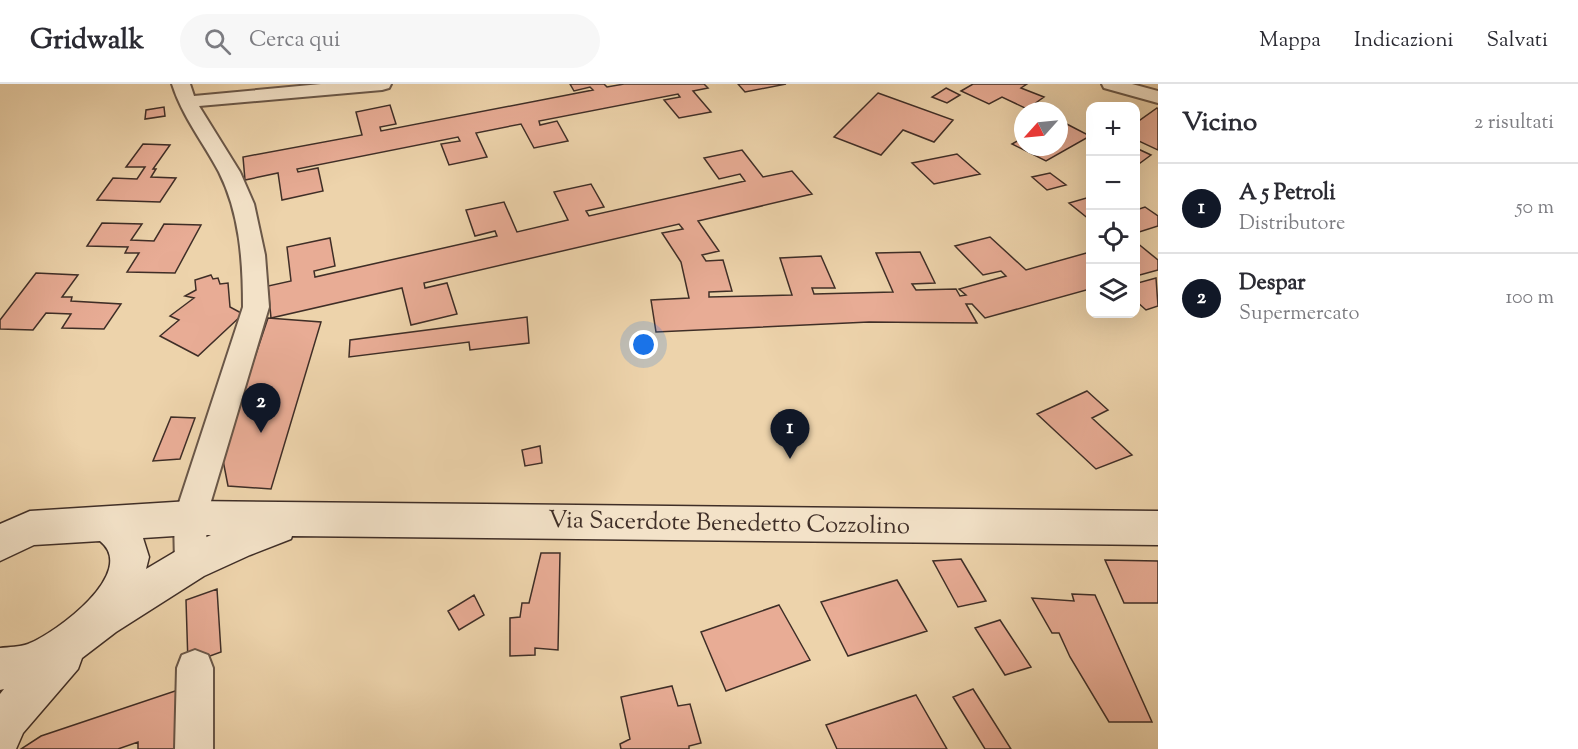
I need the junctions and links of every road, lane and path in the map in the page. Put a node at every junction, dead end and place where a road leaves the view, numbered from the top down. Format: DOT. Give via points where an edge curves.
graph roads {
  1 [pos="382,84"];
  2 [pos="1111,84"];
  3 [pos="183,93"];
  4 [pos="1158,97"];
  5 [pos="190,518"];
  6 [pos="300,519"];
  7 [pos="106,523"];
  8 [pos="1158,528"];
  9 [pos="10,531"];
  10 [pos="191,563"];
  11 [pos="90,628"];
  12 [pos="195,668"];
  13 [pos="0,669"];
  14 [pos="0,733"];
  15 [pos="194,749"];
  1 -- 3 [label="street"];
  2 -- 4 [label="street"];
  3 -- 5 [label="street" via="230,173 251,239 256,277 256,307"];
  5 -- 6 [label="main road, Via Sacerdote Benedetto Cozzolino"];
  5 -- 7 [label="main road, Via Sacerdote Benedetto Cozzolino"];
  5 -- 10 [label="street"];
  6 -- 8 [label="main road, Via Sacerdote Benedetto Cozzolino"];
  6 -- 10 [label="main road, Via Sacerdote Benedetto Cozzolino"];
  7 -- 9 [label="main road, Via Sacerdote Benedetto Cozzolino"];
  7 -- 11 [label="main road" via="124,537 130,557 122,586"];
  10 -- 11 [label="main road, Via Sacerdote Benedetto Cozzolino"];
  11 -- 13 [label="main road, Via Sacerdote Benedetto Cozzolino" via="33,664"];
  11 -- 14 [label="main road" via="8,718"];
  12 -- 15 [label="street"];
}
